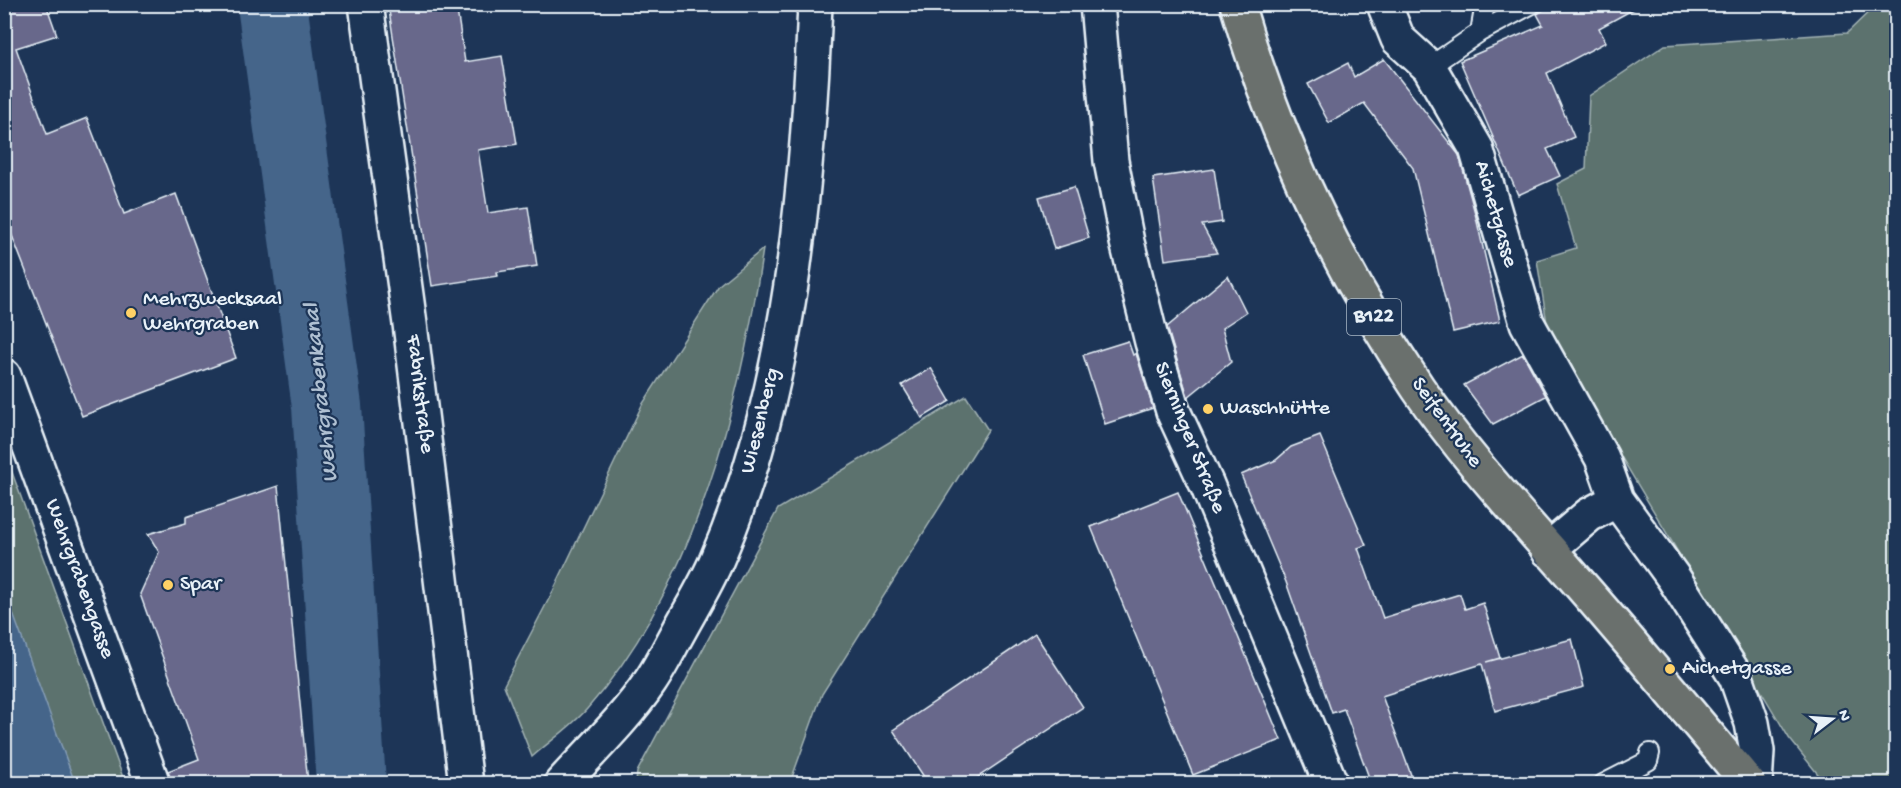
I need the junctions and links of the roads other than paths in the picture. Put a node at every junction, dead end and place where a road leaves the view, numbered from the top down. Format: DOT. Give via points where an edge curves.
graph roads {
  1 [pos="366,4"];
  2 [pos="815,4"];
  3 [pos="1097,4"];
  4 [pos="1237,4"];
  5 [pos="1384,4"];
  6 [pos="1485,4"];
  7 [pos="1532,4"];
  8 [pos="1480,32"];
  9 [pos="1429,68"];
  10 [pos="4,376"];
  11 [pos="1617,500"];
  12 [pos="1548,549"];
  13 [pos="1650,753"];
  14 [pos="153,783"];
  15 [pos="466,783"];
  16 [pos="561,783"];
  17 [pos="1330,783"];
  18 [pos="1603,783"];
  19 [pos="1749,783"];
  20 [pos="1755,783"];
  1 -- 15 [label="street, Fabrikstraße"];
  2 -- 16 [label="street, Wiesenberg" via="811,110 792,264 771,390 744,488 717,558 651,681"];
  3 -- 17 [label="street, Sierninger Straße" via="1111,162 1152,342 1173,411"];
  4 -- 12 [label="main road, Seifentruhe / B122" via="1252,58 1284,140 1325,231 1363,300 1419,389"];
  5 -- 9 [label="street, Aichetgasse" via="1398,39"];
  6 -- 8 [label="lane"];
  7 -- 8 [label="lane"];
  8 -- 9 [label="lane"];
  9 -- 11 [label="street, Aichetgasse" via="1476,148 1527,323 1602,458"];
  10 -- 14 [label="street, Wehrgrabengasse"];
  11 -- 12 [label="street" via="1589,515"];
  11 -- 20 [label="street, Aichetgasse" via="1736,676 1752,723"];
  12 -- 19 [label="main road, Seifentruhe / B122"];
  13 -- 18 [label="lane" via="1641,766"];
}
